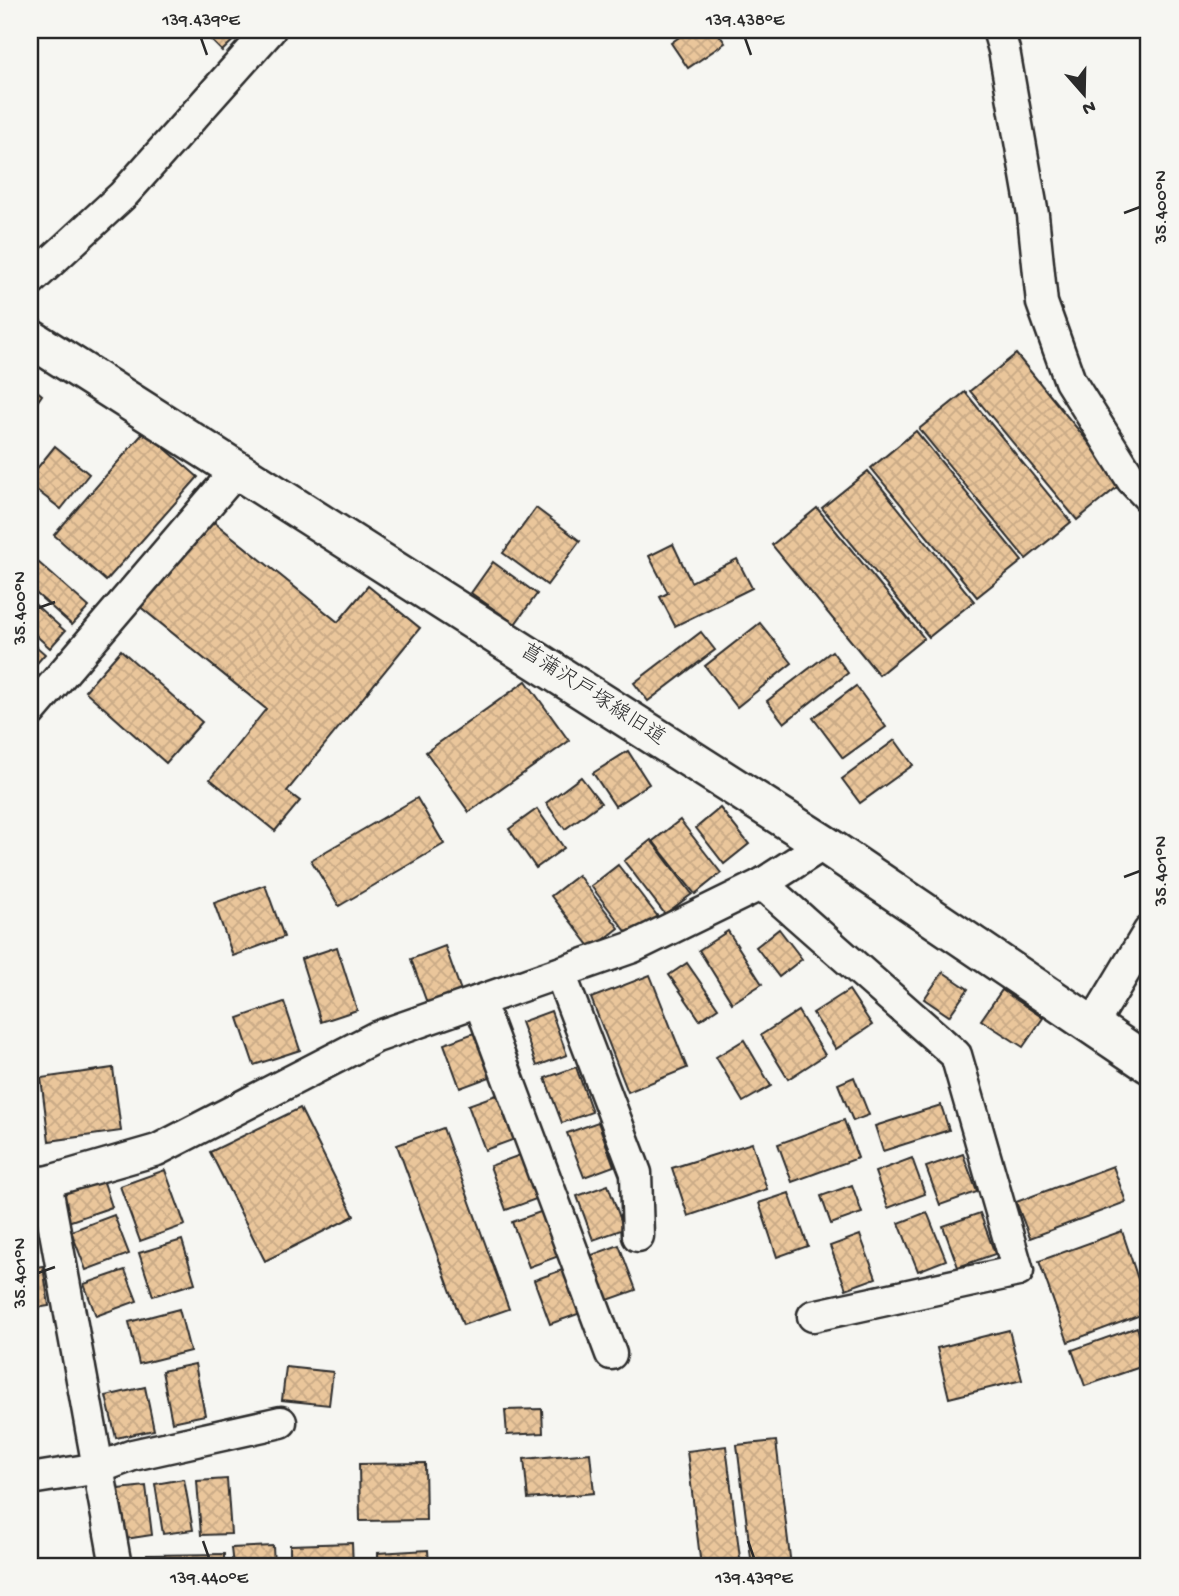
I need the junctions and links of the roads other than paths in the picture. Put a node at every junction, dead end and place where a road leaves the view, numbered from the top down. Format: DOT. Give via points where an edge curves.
graph roads {
  1 [pos="270,30"];
  2 [pos="998,30"];
  3 [pos="30,281"];
  4 [pos="30,338"];
  5 [pos="237,470"];
  6 [pos="1149,498"];
  7 [pos="30,712"];
  8 [pos="824,844"];
  9 [pos="762,884"];
  10 [pos="1149,931"];
  11 [pos="560,973"];
  12 [pos="479,1001"];
  13 [pos="1093,1024"];
  14 [pos="1149,1063"];
  15 [pos="38,1182"];
  16 [pos="638,1236"];
  17 [pos="813,1316"];
  18 [pos="611,1354"];
  19 [pos="281,1422"];
  20 [pos="99,1468"];
  21 [pos="30,1479"];
  22 [pos="116,1566"];
  1 -- 3 [label="street" via="123,195"];
  2 -- 6 [label="street" via="1033,215 1042,303 1069,381 1132,480"];
  4 -- 5 [label="street, 菖蒲沢戸塚線旧道"];
  5 -- 7 [label="street"];
  5 -- 8 [label="street, 菖蒲沢戸塚線旧道"];
  8 -- 9 [label="street"];
  8 -- 13 [label="street, 菖蒲沢戸塚線旧道"];
  9 -- 11 [label="street" via="633,947"];
  9 -- 17 [label="street" via="956,1055 1018,1271"];
  10 -- 13 [label="street"];
  11 -- 12 [label="street"];
  11 -- 16 [label="street" via="636,1173"];
  12 -- 15 [label="street" via="376,1038 157,1150"];
  12 -- 18 [label="street"];
  13 -- 14 [label="street, 菖蒲沢戸塚線旧道"];
  15 -- 20 [label="street"];
  19 -- 20 [label="street" via="134,1455"];
  20 -- 21 [label="street"];
  20 -- 22 [label="street"];
}
